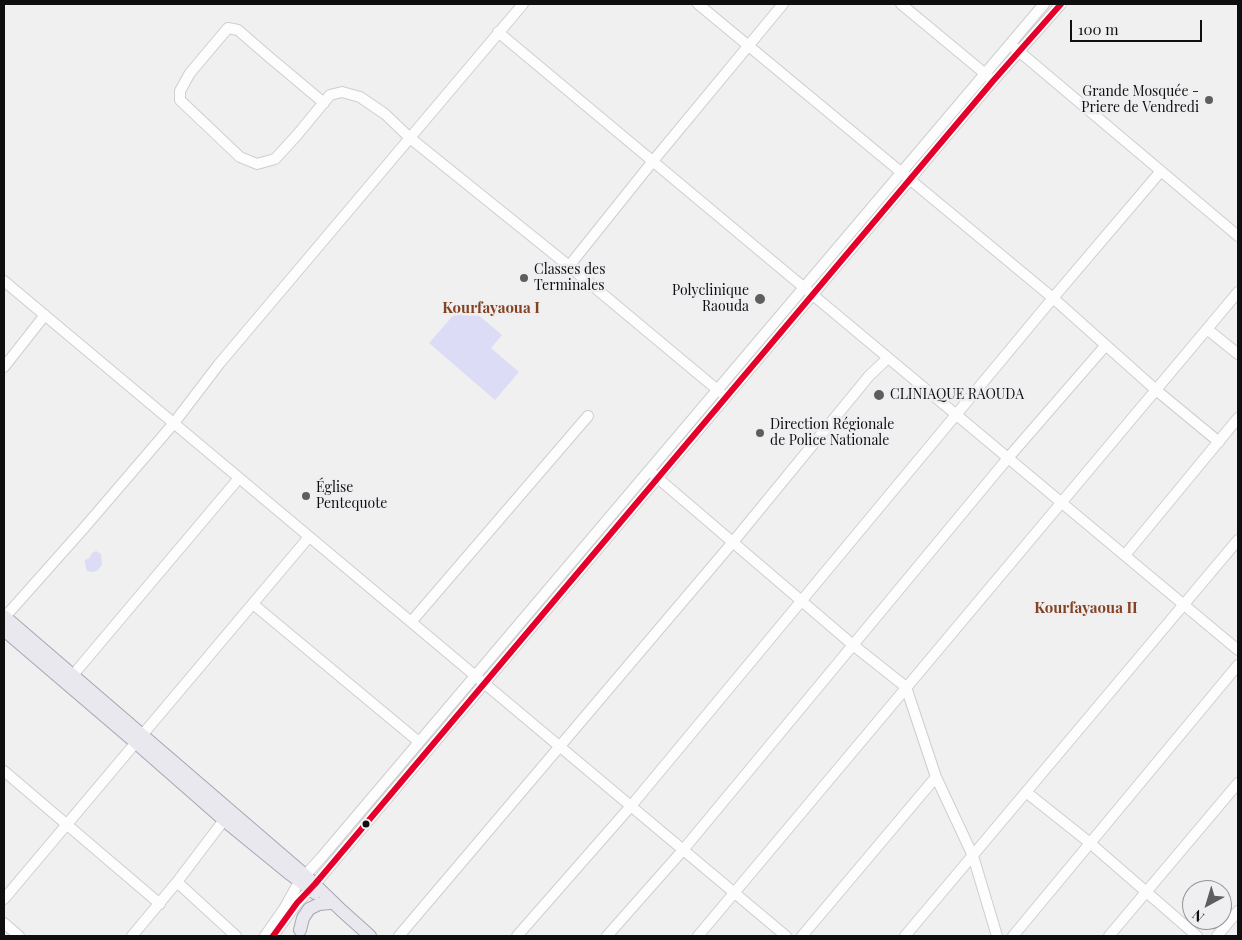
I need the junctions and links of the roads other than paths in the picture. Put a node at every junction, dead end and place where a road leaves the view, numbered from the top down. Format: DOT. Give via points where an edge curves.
graph roads {
  1 [pos="522,4"];
  2 [pos="698,4"];
  3 [pos="784,4"];
  4 [pos="901,4"];
  5 [pos="1044,4"];
  6 [pos="1061,4"];
  7 [pos="498,32"];
  8 [pos="1009,43"];
  9 [pos="749,46"];
  10 [pos="1019,52"];
  11 [pos="984,73"];
  12 [pos="993,81"];
  13 [pos="324,103"];
  14 [pos="410,138"];
  15 [pos="653,161"];
  16 [pos="1161,171"];
  17 [pos="901,173"];
  18 [pos="909,180"];
  19 [pos="855,226"];
  20 [pos="864,233"];
  21 [pos="1238,236"];
  22 [pos="568,266"];
  23 [pos="4,281"];
  24 [pos="803,287"];
  25 [pos="1238,292"];
  26 [pos="812,295"];
  27 [pos="1053,298"];
  28 [pos="45,315"];
  29 [pos="1207,329"];
  30 [pos="1106,345"];
  31 [pos="1238,354"];
  32 [pos="888,358"];
  33 [pos="4,367"];
  34 [pos="717,389"];
  35 [pos="1156,390"];
  36 [pos="726,397"];
  37 [pos="956,415"];
  38 [pos="588,416"];
  39 [pos="1238,418"];
  40 [pos="174,423"];
  41 [pos="1218,442"];
  42 [pos="1008,458"];
  43 [pos="648,470"];
  44 [pos="239,478"];
  45 [pos="658,478"];
  46 [pos="1061,502"];
  47 [pos="309,537"];
  48 [pos="1238,540"];
  49 [pos="733,542"];
  50 [pos="1125,555"];
  51 [pos="801,601"];
  52 [pos="253,604"];
  53 [pos="1184,605"];
  54 [pos="4,620"];
  55 [pos="411,622"];
  56 [pos="854,645"];
  57 [pos="1238,650"];
  58 [pos="1238,665"];
  59 [pos="73,675"];
  60 [pos="475,676"];
  61 [pos="484,683"];
  62 [pos="906,687"];
  63 [pos="139,738"];
  64 [pos="419,742"];
  65 [pos="560,746"];
  66 [pos="4,771"];
  67 [pos="936,777"];
  68 [pos="1238,783"];
  69 [pos="1026,792"];
  70 [pos="631,806"];
  71 [pos="224,820"];
  72 [pos="66,825"];
  73 [pos="1090,843"];
  74 [pos="683,850"];
  75 [pos="972,856"];
  76 [pos="177,882"];
  77 [pos="307,882"];
  78 [pos="1146,892"];
  79 [pos="735,893"];
  80 [pos="4,899"];
  81 [pos="297,903"];
  82 [pos="160,904"];
  83 [pos="336,907"];
  84 [pos="1238,910"];
  85 [pos="4,923"];
  86 [pos="301,933"];
  87 [pos="19,936"];
  88 [pos="132,936"];
  89 [pos="236,936"];
  90 [pos="265,936"];
  91 [pos="273,936"];
  92 [pos="370,936"];
  93 [pos="400,936"];
  94 [pos="517,936"];
  95 [pos="607,936"];
  96 [pos="698,936"];
  97 [pos="786,936"];
  98 [pos="802,936"];
  99 [pos="905,936"];
  100 [pos="997,936"];
  101 [pos="1012,936"];
  102 [pos="1109,936"];
  103 [pos="1197,936"];
  104 [pos="1217,936"];
  1 -- 7 [label="street"];
  2 -- 9 [label="street"];
  3 -- 9 [label="street"];
  4 -- 11 [label="street"];
  5 -- 8 [label="street"];
  6 -- 10 [label="street"];
  7 -- 14 [label="street"];
  7 -- 15 [label="street"];
  8 -- 10 [label="street"];
  8 -- 11 [label="street"];
  9 -- 15 [label="street"];
  9 -- 17 [label="street"];
  10 -- 12 [label="street"];
  10 -- 16 [label="street"];
  11 -- 12 [label="street"];
  11 -- 17 [label="street"];
  12 -- 18 [label="street"];
  13 -- 14 [label="street" via="238,30 228,28 190,73 180,91 180,100 240,157 257,164 274,159 297,135 330,95 342,92 360,97 385,114"];
  14 -- 22 [label="street"];
  14 -- 40 [label="street" via="218,364"];
  15 -- 22 [label="street"];
  15 -- 24 [label="street"];
  16 -- 21 [label="street"];
  16 -- 27 [label="street"];
  17 -- 18 [label="street"];
  17 -- 19 [label="street"];
  18 -- 20 [label="street"];
  18 -- 27 [label="street"];
  19 -- 20 [label="street"];
  19 -- 24 [label="street"];
  20 -- 26 [label="street"];
  22 -- 34 [label="street"];
  23 -- 28 [label="street"];
  24 -- 26 [label="street"];
  24 -- 34 [label="street"];
  25 -- 29 [label="street"];
  26 -- 32 [label="street"];
  26 -- 36 [label="street"];
  27 -- 30 [label="street"];
  27 -- 37 [label="street"];
  28 -- 33 [label="street"];
  28 -- 40 [label="street"];
  29 -- 31 [label="street"];
  29 -- 35 [label="street"];
  30 -- 35 [label="street"];
  30 -- 42 [label="street"];
  32 -- 37 [label="street"];
  32 -- 49 [label="street"];
  34 -- 36 [label="street"];
  34 -- 43 [label="street"];
  35 -- 41 [label="street"];
  35 -- 46 [label="street"];
  36 -- 45 [label="street"];
  37 -- 42 [label="street"];
  37 -- 51 [label="street"];
  38 -- 55 [label="street"];
  39 -- 41 [label="street"];
  40 -- 44 [label="street"];
  40 -- 54 [label="street"];
  41 -- 50 [label="street"];
  42 -- 46 [label="street"];
  42 -- 56 [label="street"];
  43 -- 45 [label="street"];
  43 -- 60 [label="street"];
  44 -- 47 [label="street"];
  44 -- 59 [label="street"];
  45 -- 49 [label="street"];
  45 -- 61 [label="street"];
  46 -- 50 [label="street"];
  46 -- 62 [label="street"];
  47 -- 52 [label="street"];
  47 -- 55 [label="street"];
  48 -- 53 [label="street"];
  49 -- 51 [label="street"];
  49 -- 65 [label="street"];
  50 -- 53 [label="street"];
  51 -- 56 [label="street"];
  51 -- 70 [label="street"];
  52 -- 63 [label="street"];
  52 -- 64 [label="street"];
  53 -- 57 [label="street"];
  53 -- 69 [label="street"];
  54 -- 59 [label="main road"];
  54 -- 63 [label="main road"];
  55 -- 60 [label="street"];
  56 -- 62 [label="street"];
  56 -- 74 [label="street"];
  58 -- 73 [label="street"];
  59 -- 63 [label="main road"];
  60 -- 61 [label="street"];
  60 -- 64 [label="street"];
  61 -- 65 [label="street"];
  61 -- 77 [label="street"];
  62 -- 67 [label="street"];
  62 -- 79 [label="street"];
  63 -- 71 [label="main road"];
  63 -- 72 [label="street"];
  63 -- 77 [label="main road"];
  64 -- 77 [label="street" via="321,858"];
  65 -- 70 [label="street"];
  65 -- 93 [label="street"];
  66 -- 72 [label="street"];
  67 -- 75 [label="street"];
  67 -- 98 [label="street"];
  68 -- 78 [label="street"];
  69 -- 73 [label="street"];
  69 -- 75 [label="street"];
  70 -- 74 [label="street"];
  70 -- 94 [label="street"];
  71 -- 76 [label="street"];
  71 -- 77 [label="main road"];
  72 -- 80 [label="street"];
  72 -- 82 [label="street"];
  73 -- 78 [label="street"];
  73 -- 101 [label="street"];
  74 -- 79 [label="street"];
  74 -- 95 [label="street"];
  75 -- 99 [label="street"];
  75 -- 100 [label="street"];
  76 -- 82 [label="street"];
  76 -- 89 [label="street"];
  77 -- 81 [label="street"];
  77 -- 83 [label="main road"];
  77 -- 90 [label="street"];
  78 -- 102 [label="street"];
  78 -- 103 [label="street"];
  79 -- 96 [label="street"];
  79 -- 97 [label="street"];
  81 -- 86 [label="street"];
  81 -- 91 [label="street"];
  82 -- 88 [label="street"];
  83 -- 86 [label="main road" via="319,904 309,909 303,918"];
  83 -- 92 [label="main road"];
  84 -- 104 [label="street"];
  85 -- 87 [label="street"];
}
